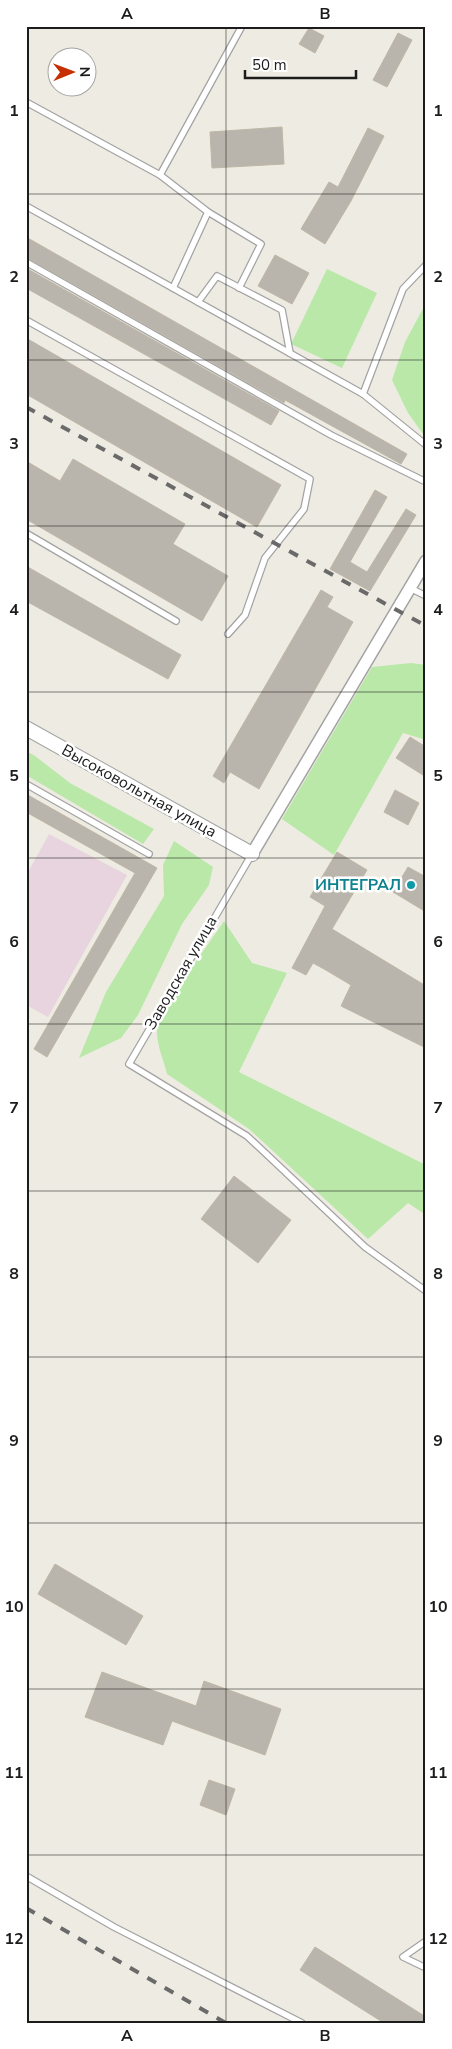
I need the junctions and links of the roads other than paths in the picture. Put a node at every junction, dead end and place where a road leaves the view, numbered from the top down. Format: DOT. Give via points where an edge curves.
graph roads {
  1 [pos="242,26"];
  2 [pos="26,102"];
  3 [pos="160,175"];
  4 [pos="26,206"];
  5 [pos="208,212"];
  6 [pos="26,262"];
  7 [pos="426,264"];
  8 [pos="173,288"];
  9 [pos="239,288"];
  10 [pos="198,302"];
  11 [pos="26,320"];
  12 [pos="290,353"];
  13 [pos="364,394"];
  14 [pos="426,445"];
  15 [pos="426,479"];
  16 [pos="26,533"];
  17 [pos="426,561"];
  18 [pos="410,588"];
  19 [pos="426,596"];
  20 [pos="176,621"];
  21 [pos="228,634"];
  22 [pos="26,728"];
  23 [pos="26,784"];
  24 [pos="149,854"];
  25 [pos="252,854"];
  26 [pos="426,1291"];
  27 [pos="26,1876"];
  28 [pos="426,1941"];
  29 [pos="426,1968"];
  30 [pos="302,2023"];
  1 -- 3 [label="lane"];
  2 -- 3 [label="lane"];
  3 -- 5 [label="lane"];
  4 -- 8 [label="lane"];
  5 -- 8 [label="lane"];
  5 -- 9 [label="lane" via="260,244"];
  6 -- 15 [label="lane" via="331,435 424,481"];
  7 -- 13 [label="lane" via="403,289"];
  8 -- 10 [label="lane"];
  9 -- 10 [label="lane" via="217,276"];
  9 -- 12 [label="lane" via="282,310"];
  10 -- 12 [label="lane"];
  11 -- 21 [label="lane" via="310,479 304,509 265,558 245,615"];
  12 -- 13 [label="lane"];
  13 -- 14 [label="lane"];
  16 -- 20 [label="lane"];
  17 -- 18 [label="street, Заводская улица"];
  18 -- 19 [label="lane"];
  18 -- 25 [label="street, Заводская улица"];
  22 -- 25 [label="street, Высоковольтная улица"];
  23 -- 24 [label="lane"];
  25 -- 26 [label="lane, Заводская улица" via="129,1064 247,1136 365,1247"];
  27 -- 30 [label="lane" via="114,1927"];
  28 -- 29 [label="lane" via="403,1957"];
}
